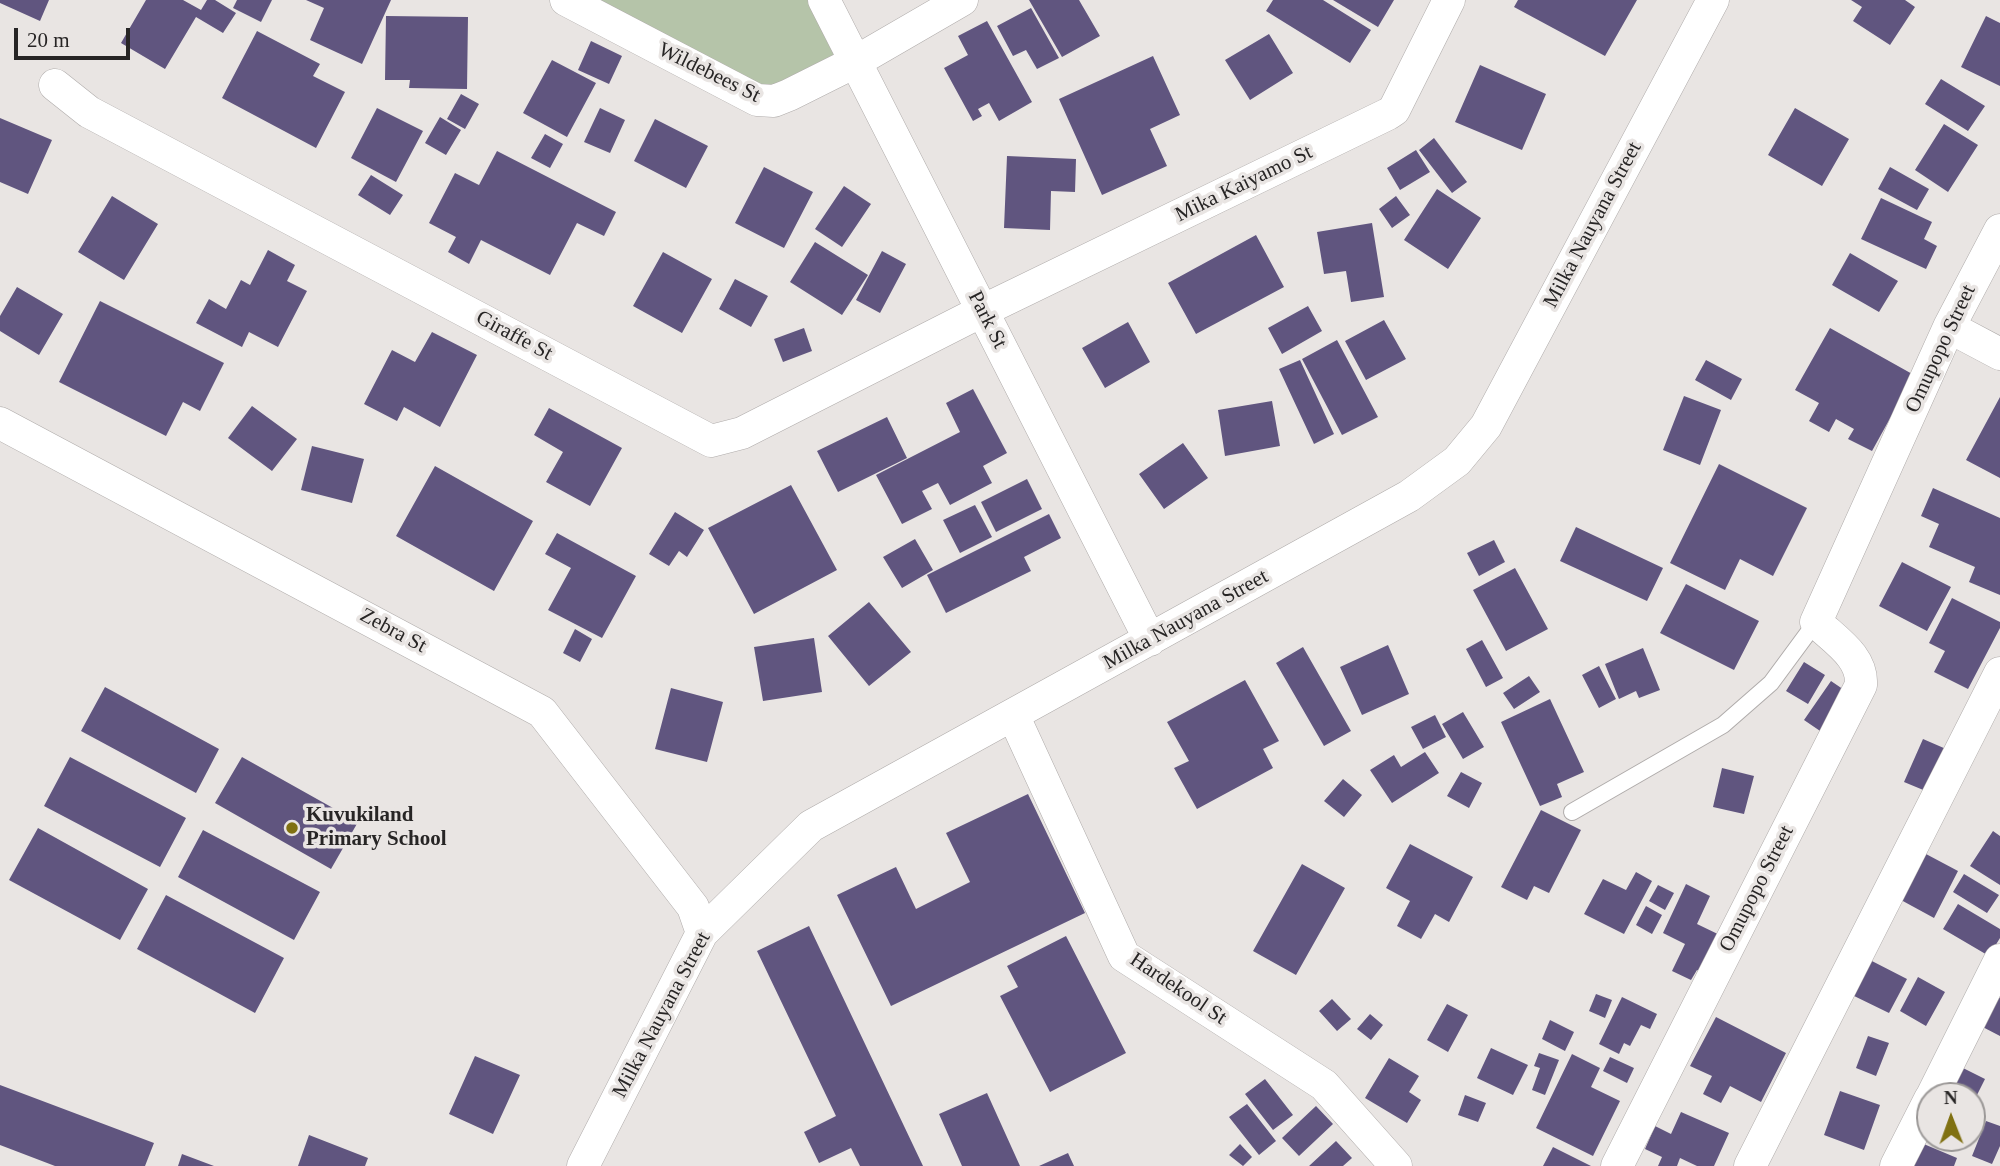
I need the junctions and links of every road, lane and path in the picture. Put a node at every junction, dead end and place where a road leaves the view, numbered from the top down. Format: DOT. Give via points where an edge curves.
graph roads {
  1 [pos="566,0"];
  2 [pos="824,0"];
  3 [pos="962,0"];
  4 [pos="1449,0"];
  5 [pos="1713,0"];
  6 [pos="855,62"];
  7 [pos="55,85"];
  8 [pos="2000,230"];
  9 [pos="982,311"];
  10 [pos="1949,327"];
  11 [pos="2000,354"];
  12 [pos="0,423"];
  13 [pos="1816,622"];
  14 [pos="1150,640"];
  15 [pos="2000,673"];
  16 [pos="1014,717"];
  17 [pos="1572,812"];
  18 [pos="702,933"];
  19 [pos="2000,960"];
  20 [pos="1939,1082"];
  21 [pos="1916,1127"];
  22 [pos="583,1166"];
  23 [pos="1396,1166"];
  24 [pos="1617,1166"];
  25 [pos="1750,1166"];
  26 [pos="1896,1166"];
  1 -- 6 [label="street, Wildebees St" via="757,100 774,101"];
  2 -- 6 [label="street, Park St"];
  3 -- 6 [label="street, Wildebees St"];
  4 -- 9 [label="street, Mika Kaiyamo St" via="1394,110"];
  5 -- 14 [label="street, Milka Nauyana Street" via="1486,426 1457,461 1409,496"];
  6 -- 9 [label="street, Park St"];
  7 -- 9 [label="street, Giraffe St" via="89,112 711,441 742,433"];
  8 -- 10 [label="street, Omupopo Street"];
  9 -- 14 [label="street, Park St"];
  10 -- 11 [label="street"];
  10 -- 13 [label="street, Omupopo Street"];
  12 -- 18 [label="street, Zebra St" via="542,712 693,907"];
  13 -- 17 [label="lane, Omupopo Street" via="1771,683 1723,725"];
  13 -- 24 [label="street, Omupopo Street" via="1855,659 1862,670 1861,685"];
  14 -- 16 [label="street, Milka Nauyana Street"];
  15 -- 25 [label="street"];
  16 -- 18 [label="street, Milka Nauyana Street" via="811,826"];
  16 -- 23 [label="street, Hardekool St" via="1124,956 1324,1085"];
  18 -- 22 [label="street, Milka Nauyana Street"];
  19 -- 20 [label="street"];
  21 -- 26 [label="street"];
}
